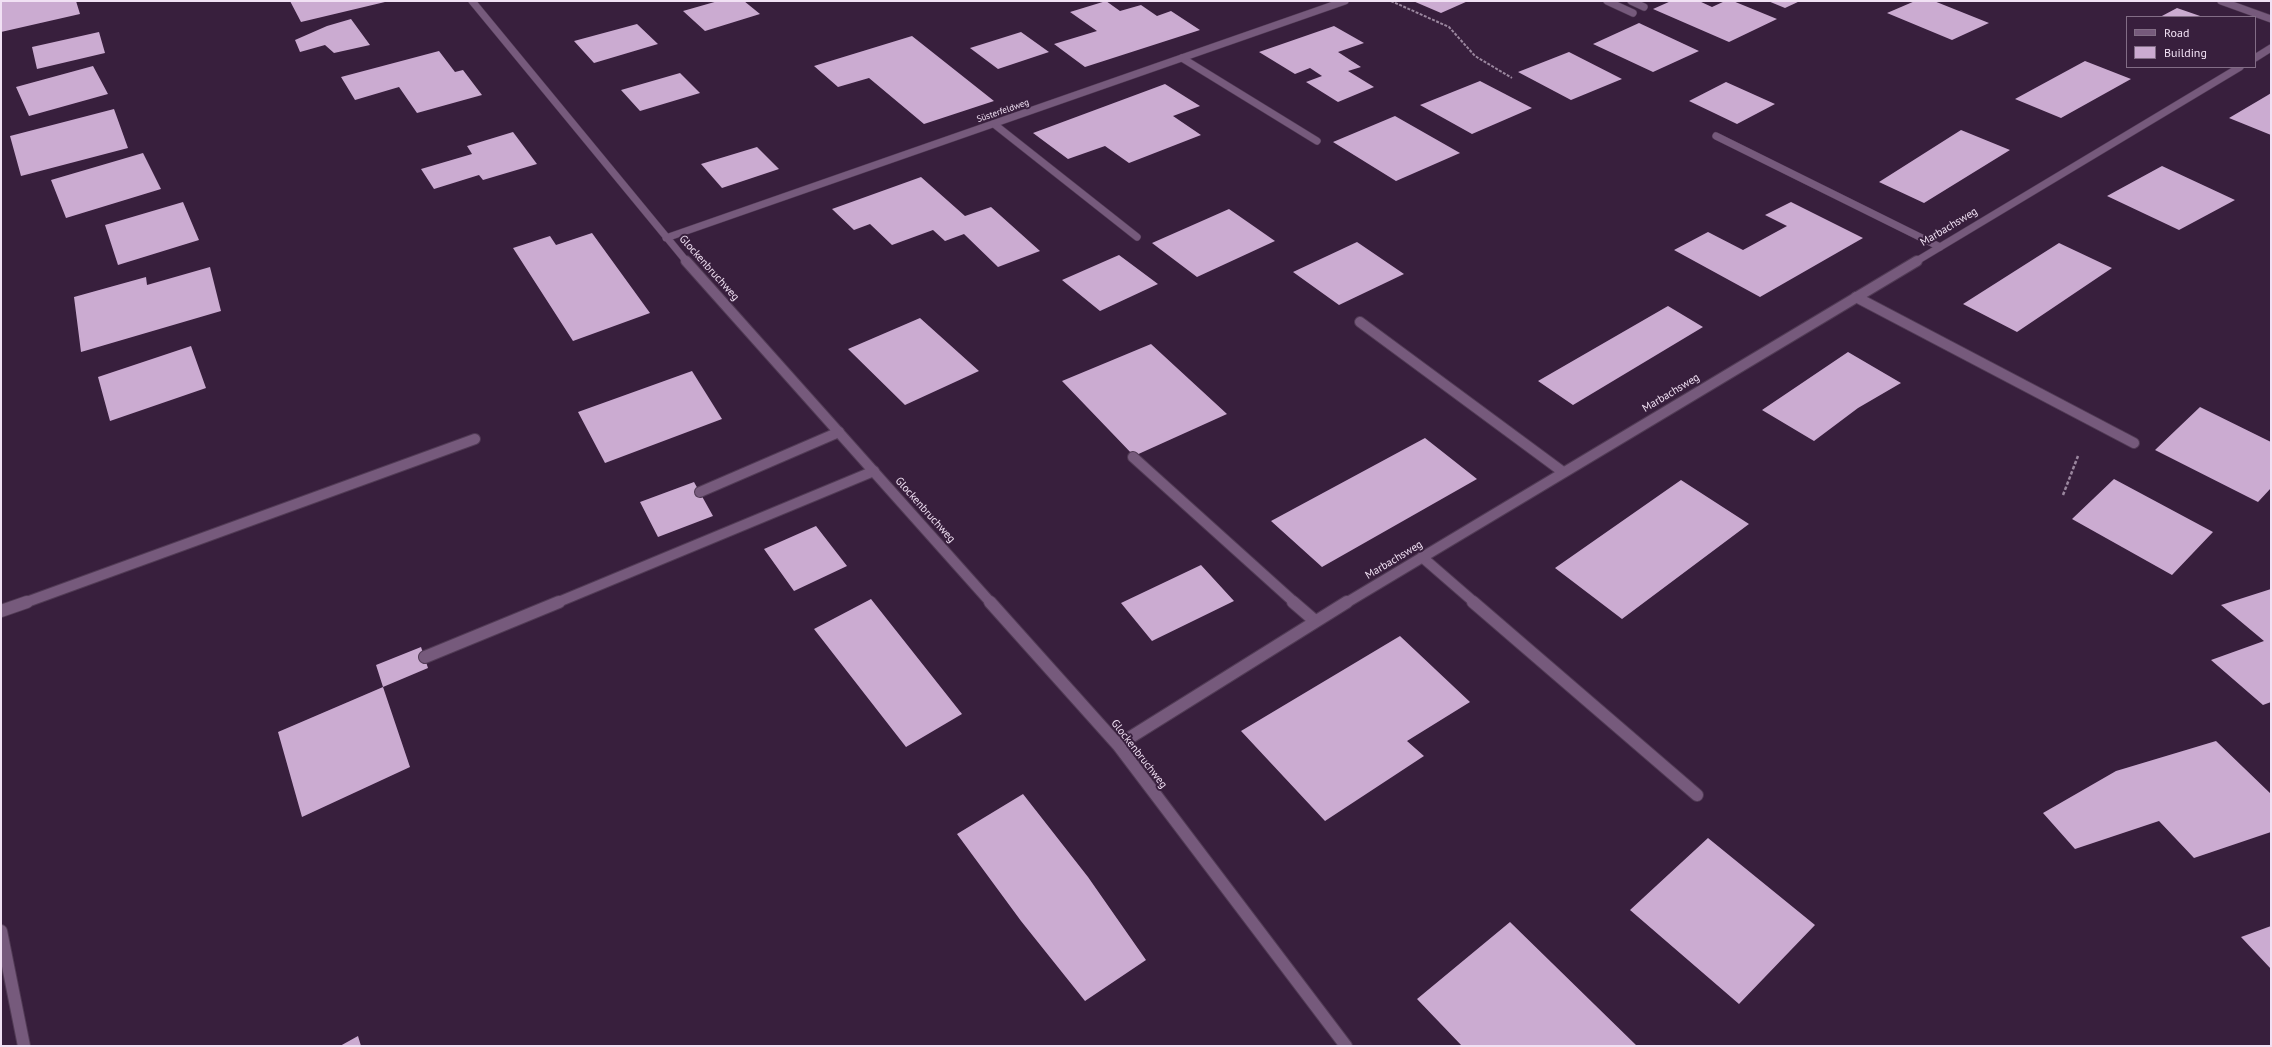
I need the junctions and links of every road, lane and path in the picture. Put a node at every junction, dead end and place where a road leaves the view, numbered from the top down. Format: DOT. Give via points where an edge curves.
graph roads {
  1 [pos="472,1"];
  2 [pos="1346,1"];
  3 [pos="1392,1"];
  4 [pos="1607,1"];
  5 [pos="1631,1"];
  6 [pos="2221,1"];
  7 [pos="1644,7"];
  8 [pos="1633,13"];
  9 [pos="2271,19"];
  10 [pos="2271,48"];
  11 [pos="2256,57"];
  12 [pos="1182,58"];
  13 [pos="2238,68"];
  14 [pos="1512,78"];
  15 [pos="994,124"];
  16 [pos="1716,136"];
  17 [pos="1317,141"];
  18 [pos="1137,237"];
  19 [pos="666,238"];
  20 [pos="1940,247"];
  21 [pos="1856,297"];
  22 [pos="1360,322"];
  23 [pos="839,432"];
  24 [pos="475,439"];
  25 [pos="2134,443"];
  26 [pos="1133,457"];
  27 [pos="874,471"];
  28 [pos="1563,472"];
  29 [pos="700,492"];
  30 [pos="1422,557"];
  31 [pos="1,611"];
  32 [pos="1315,621"];
  33 [pos="424,657"];
  34 [pos="1118,745"];
  35 [pos="1697,795"];
  36 [pos="1,931"];
  37 [pos="24,1046"];
  38 [pos="1346,1046"];
  1 -- 19 [label="street, Glockenbruchweg"];
  2 -- 12 [label="street, Süsterfeldweg"];
  3 -- 14 [label="path" via="1449,27 1475,56"];
  4 -- 8 [label="street"];
  5 -- 7 [label="street"];
  6 -- 9 [label="street"];
  10 -- 11 [label="street"];
  12 -- 15 [label="street, Süsterfeldweg"];
  12 -- 17 [label="street"];
  13 -- 20 [label="street, Marbachsweg"];
  15 -- 18 [label="street"];
  15 -- 19 [label="street, Süsterfeldweg"];
  16 -- 20 [label="street"];
  19 -- 23 [label="street, Glockenbruchweg"];
  20 -- 21 [label="street, Marbachsweg"];
  21 -- 25 [label="street"];
  21 -- 28 [label="street, Marbachsweg"];
  22 -- 28 [label="street"];
  23 -- 27 [label="street, Glockenbruchweg"];
  23 -- 29 [label="street"];
  24 -- 31 [label="street"];
  26 -- 32 [label="street"];
  27 -- 33 [label="street"];
  27 -- 34 [label="street, Glockenbruchweg"];
  28 -- 30 [label="street, Marbachsweg"];
  30 -- 32 [label="street, Marbachsweg"];
  30 -- 35 [label="street"];
  32 -- 34 [label="street, Marbachsweg"];
  34 -- 38 [label="street, Glockenbruchweg"];
  36 -- 37 [label="street"];
}
